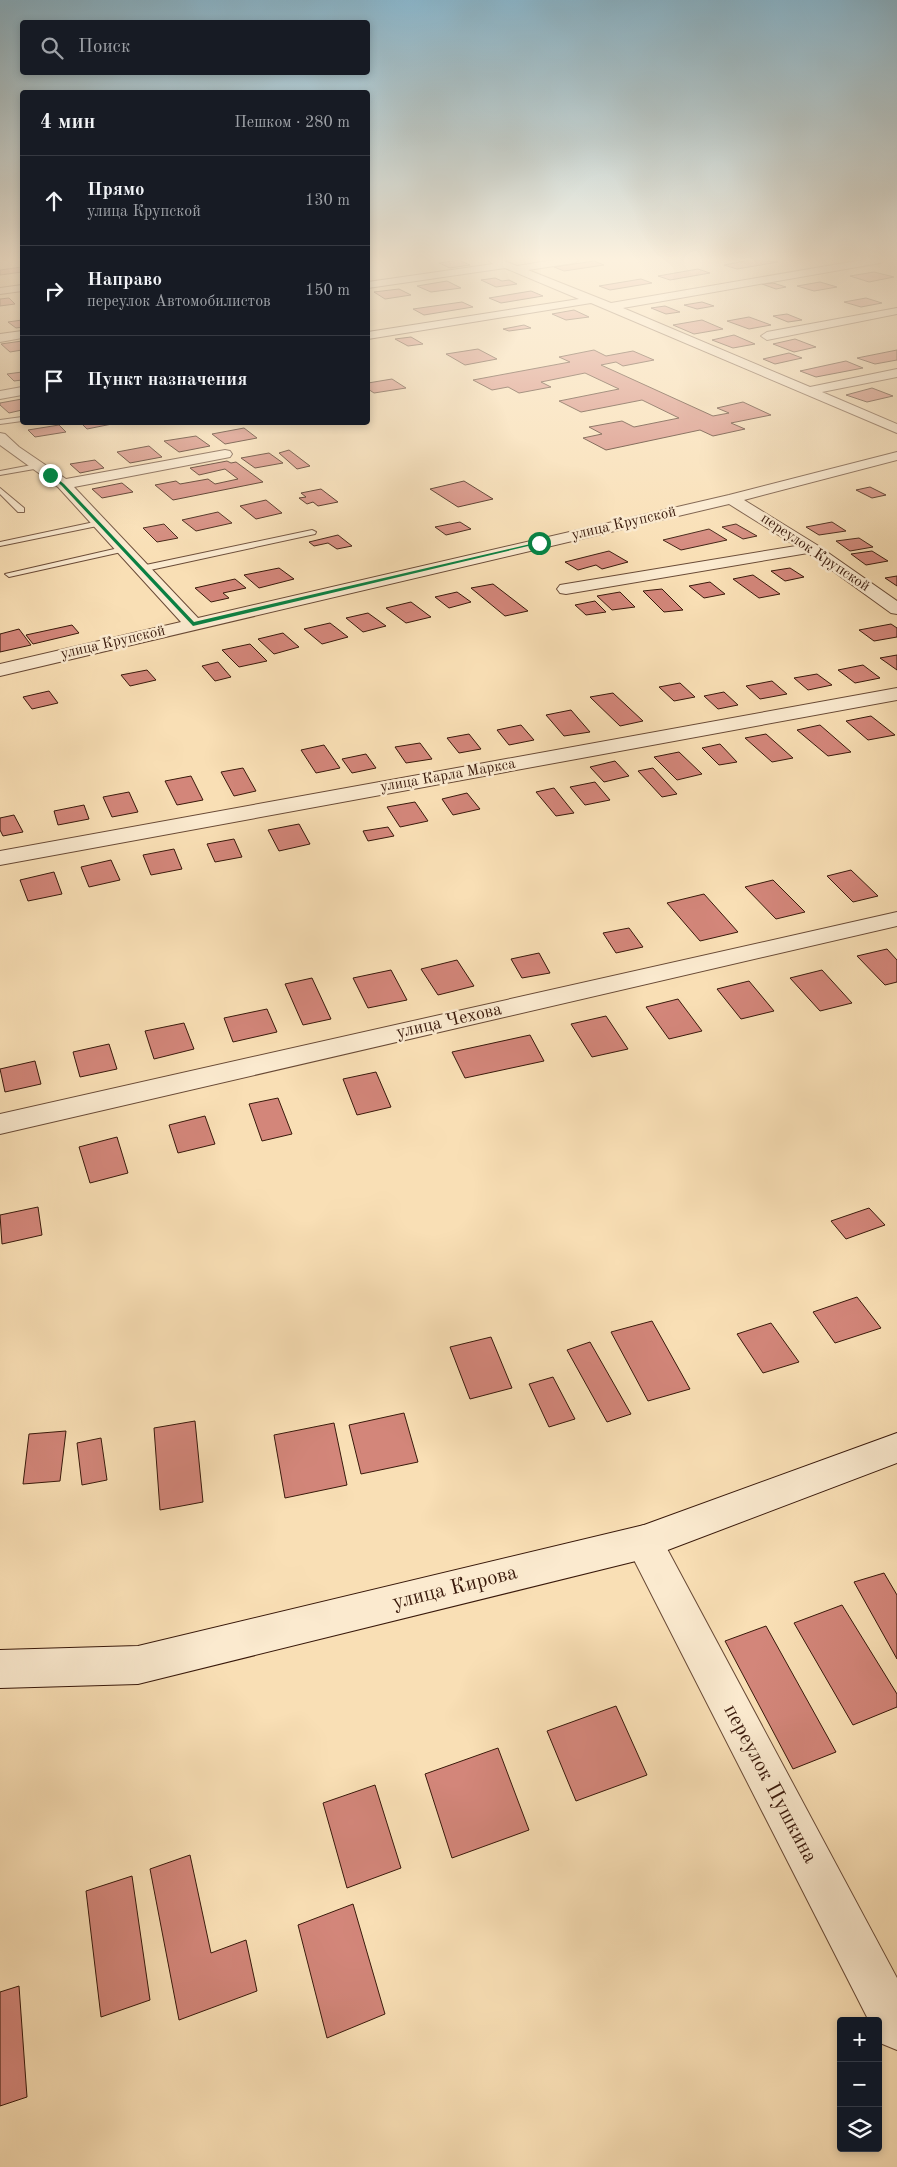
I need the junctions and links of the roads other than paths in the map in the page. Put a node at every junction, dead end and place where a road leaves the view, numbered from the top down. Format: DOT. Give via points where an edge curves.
graph roads {
  1 [pos="739,361"];
  2 [pos="897,373"];
  3 [pos="20,391"];
  4 [pos="810,391"];
  5 [pos="0,395"];
  6 [pos="20,419"];
  7 [pos="0,422"];
  8 [pos="897,429"];
  9 [pos="0,437"];
  10 [pos="7,451"];
  11 [pos="225,454"];
  12 [pos="897,456"];
  13 [pos="37,466"];
  14 [pos="0,474"];
  15 [pos="63,484"];
  16 [pos="0,490"];
  17 [pos="731,498"];
  18 [pos="21,510"];
  19 [pos="99,524"];
  20 [pos="312,532"];
  21 [pos="0,544"];
  22 [pos="811,548"];
  23 [pos="123,549"];
  24 [pos="141,569"];
  25 [pos="9,574"];
  26 [pos="566,589"];
  27 [pos="897,609"];
  28 [pos="193,624"];
  29 [pos="0,670"];
  30 [pos="897,694"];
  31 [pos="0,858"];
  32 [pos="897,919"];
  33 [pos="0,1124"];
  34 [pos="897,1448"];
  35 [pos="644,1542"];
  36 [pos="0,1669"];
  37 [pos="897,2026"];
  1 -- 4 [label="street"];
  2 -- 4 [label="street"];
  3 -- 5 [label="street"];
  4 -- 8 [label="street"];
  6 -- 7 [label="lane"];
  9 -- 10 [label="street"];
  10 -- 13 [label="street"];
  11 -- 15 [label="street"];
  12 -- 17 [label="street, улица Крупской"];
  13 -- 14 [label="lane"];
  13 -- 15 [label="street"];
  15 -- 19 [label="street"];
  16 -- 18 [label="lane"];
  17 -- 22 [label="street, переулок Крупской"];
  17 -- 28 [label="street, улица Крупской"];
  19 -- 21 [label="lane"];
  19 -- 23 [label="street"];
  20 -- 24 [label="lane"];
  22 -- 26 [label="street"];
  22 -- 27 [label="street, переулок Крупской"];
  23 -- 24 [label="street"];
  23 -- 25 [label="lane"];
  24 -- 28 [label="street"];
  28 -- 29 [label="street, улица Крупской"];
  30 -- 31 [label="street, улица Карла Маркса"];
  32 -- 33 [label="street, улица Чехова"];
  34 -- 35 [label="street, улица Кирова"];
  35 -- 36 [label="street, улица Кирова" via="138,1665"];
  35 -- 37 [label="street, переулок Пушкина"];
}
